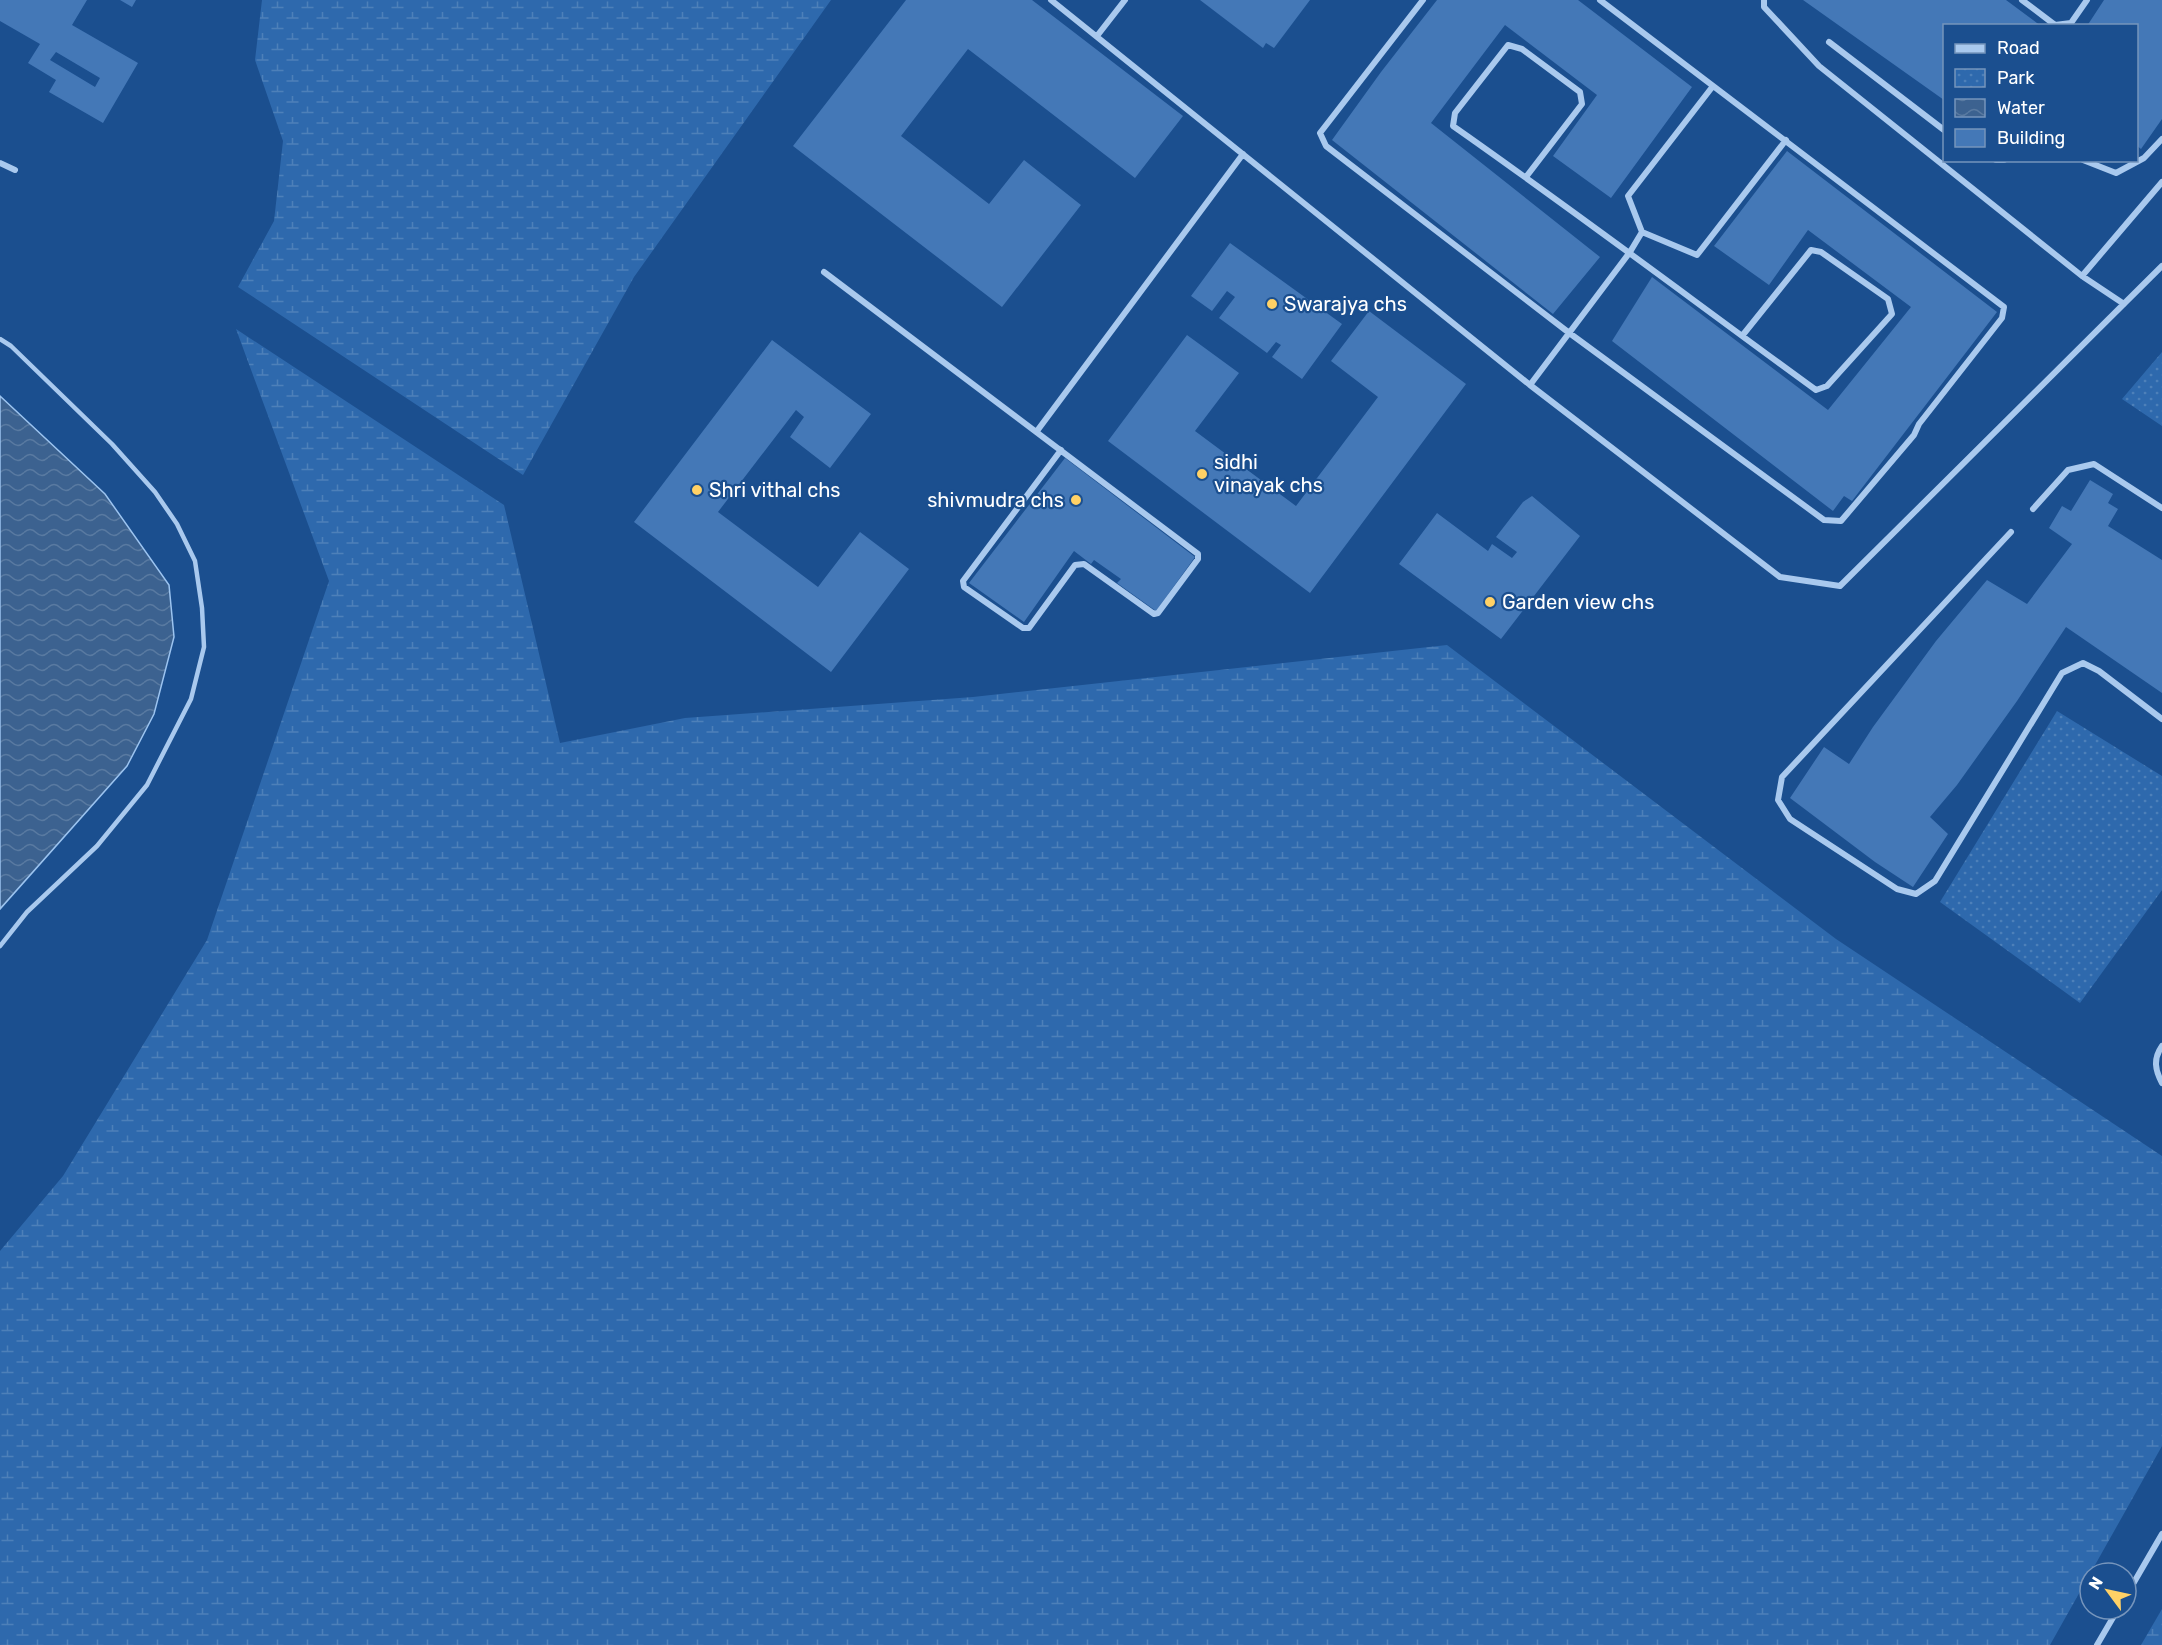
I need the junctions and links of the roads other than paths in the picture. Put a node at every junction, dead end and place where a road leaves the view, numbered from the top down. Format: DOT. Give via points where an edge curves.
graph roads {
  1 [pos="1051,0"];
  2 [pos="1125,0"];
  3 [pos="1423,0"];
  4 [pos="1600,0"];
  5 [pos="1764,0"];
  6 [pos="2022,0"];
  7 [pos="2087,0"];
  8 [pos="2054,24"];
  9 [pos="2063,24"];
  10 [pos="1097,36"];
  11 [pos="1829,42"];
  12 [pos="1713,86"];
  13 [pos="1943,129"];
  14 [pos="2162,139"];
  15 [pos="1786,140"];
  16 [pos="1244,154"];
  17 [pos="2138,161"];
  18 [pos="2088,162"];
  19 [pos="2137,162"];
  20 [pos="0,163"];
  21 [pos="15,170"];
  22 [pos="1526,177"];
  23 [pos="2162,182"];
  24 [pos="1642,232"];
  25 [pos="1630,252"];
  26 [pos="2162,266"];
  27 [pos="824,272"];
  28 [pos="2082,276"];
  29 [pos="2124,304"];
  30 [pos="1568,332"];
  31 [pos="1742,336"];
  32 [pos="0,339"];
  33 [pos="1530,384"];
  34 [pos="1037,431"];
  35 [pos="1061,450"];
  36 [pos="2162,508"];
  37 [pos="2033,509"];
  38 [pos="2011,532"];
  39 [pos="2162,719"];
  40 [pos="0,946"];
  41 [pos="2162,1046"];
  42 [pos="2162,1083"];
  43 [pos="2162,1534"];
  44 [pos="2138,1575"];
  45 [pos="2111,1621"];
  46 [pos="2097,1645"];
  1 -- 10 [label="street"];
  2 -- 10 [label="street"];
  3 -- 30 [label="street" via="1320,133 1326,146"];
  4 -- 12 [label="street"];
  5 -- 28 [label="street" via="1764,7 1818,66"];
  6 -- 8 [label="street"];
  7 -- 9 [label="street" via="2071,23"];
  10 -- 16 [label="street"];
  11 -- 13 [label="street"];
  12 -- 15 [label="street"];
  12 -- 24 [label="street" via="1629,196"];
  14 -- 17 [label="street"];
  15 -- 24 [label="street" via="1697,255"];
  15 -- 30 [label="street" via="2004,307 2002,318 1914,435 1841,521 1824,520"];
  16 -- 33 [label="street"];
  16 -- 34 [label="street"];
  18 -- 19 [label="street" via="2116,173"];
  20 -- 21 [label="street"];
  22 -- 22 [label="street" via="1453,126 1455,113 1508,45 1522,49 1580,92 1582,104"];
  22 -- 25 [label="street"];
  23 -- 28 [label="street"];
  24 -- 25 [label="street"];
  25 -- 30 [label="street"];
  25 -- 31 [label="street"];
  26 -- 29 [label="street"];
  27 -- 34 [label="street"];
  28 -- 29 [label="street"];
  29 -- 33 [label="street" via="1840,586 1780,577"];
  30 -- 33 [label="street"];
  31 -- 31 [label="street" via="1816,390 1827,386 1892,314 1888,300 1821,252 1811,250"];
  32 -- 40 [label="lane" via="112,444 155,492 177,524 195,561 204,647 191,699 147,785 97,846 27,912"];
  34 -- 35 [label="street"];
  35 -- 35 [label="street" via="1198,554 1158,613 1154,614 1084,564 1075,565 1029,628 1023,628 964,587 963,581"];
  36 -- 37 [label="street" via="2094,464 2068,470"];
  38 -- 39 [label="street" via="1782,777 1778,800 1790,819 1897,889 1916,894 1935,881 2062,673 2083,663"];
  41 -- 42 [label="street" via="2155,1070"];
  43 -- 44 [label="street"];
  45 -- 46 [label="street"];
}
